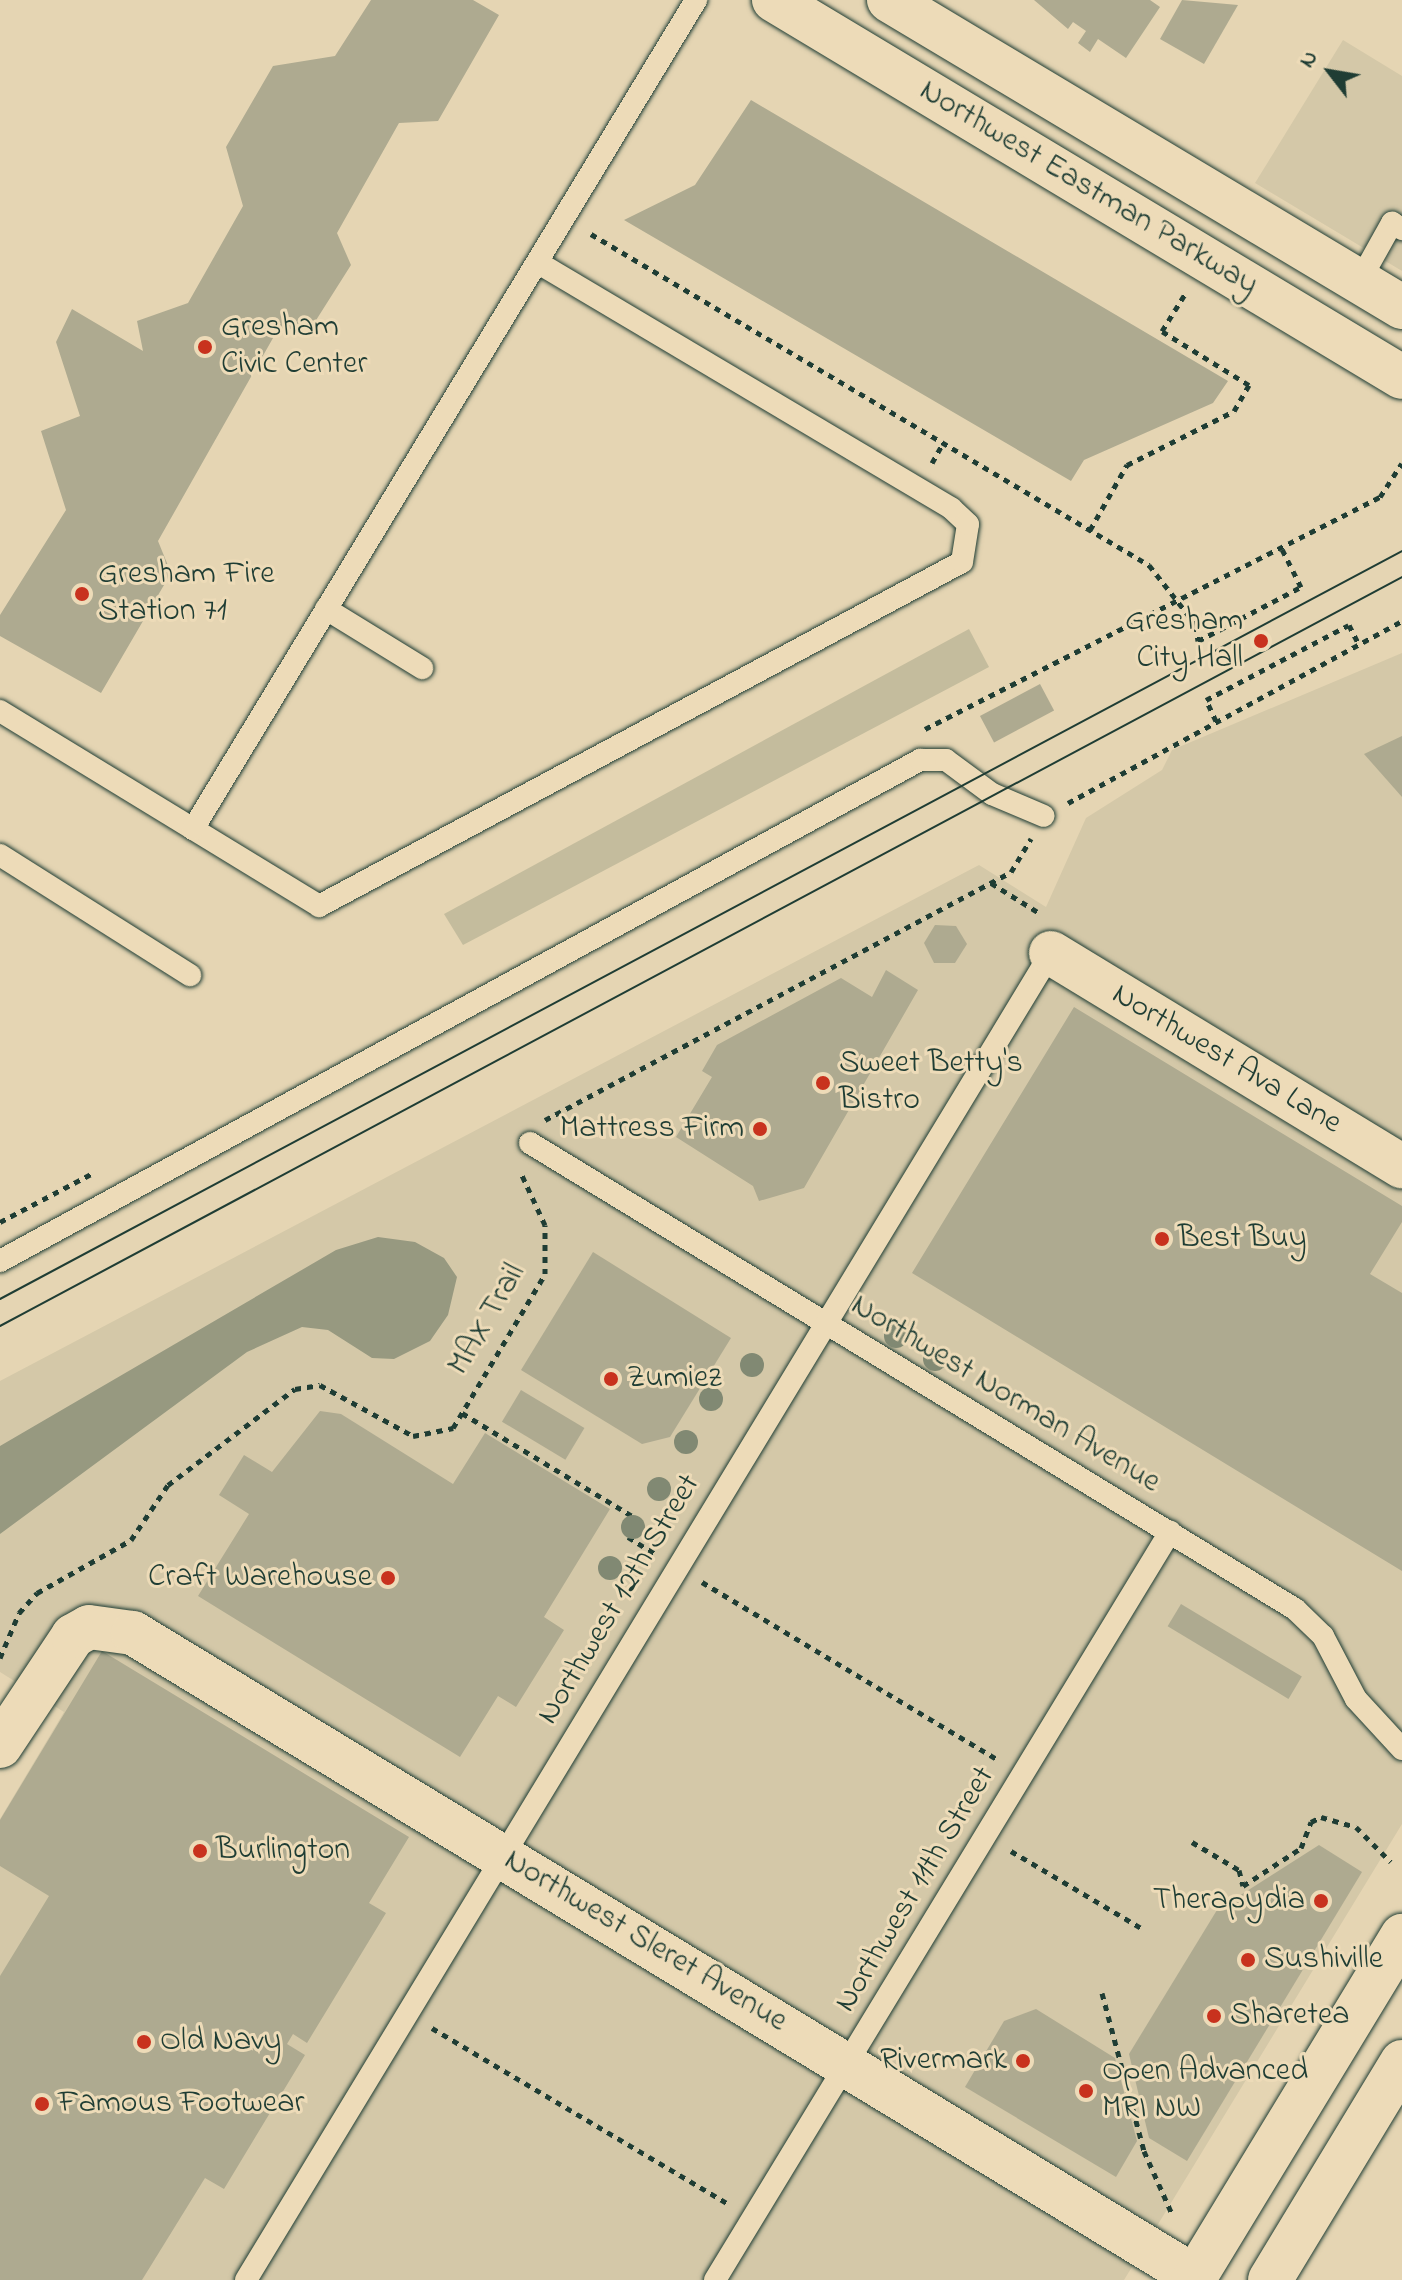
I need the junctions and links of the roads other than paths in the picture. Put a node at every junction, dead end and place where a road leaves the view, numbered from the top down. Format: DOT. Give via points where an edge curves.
graph roads {
  1 [pos="696,0"];
  2 [pos="774,0"];
  3 [pos="889,0"];
  4 [pos="1402,229"];
  5 [pos="538,263"];
  6 [pos="1359,282"];
  7 [pos="1402,307"];
  8 [pos="1402,377"];
  9 [pos="326,609"];
  10 [pos="422,668"];
  11 [pos="0,711"];
  12 [pos="1044,816"];
  13 [pos="193,829"];
  14 [pos="0,855"];
  15 [pos="1052,937"];
  16 [pos="190,975"];
  17 [pos="530,1143"];
  18 [pos="1402,1166"];
  19 [pos="0,1261"];
  20 [pos="826,1324"];
  21 [pos="1170,1532"];
  22 [pos="0,1746"];
  23 [pos="1402,1749"];
  24 [pos="503,1855"];
  25 [pos="1402,1936"];
  26 [pos="1402,2062"];
  27 [pos="846,2065"];
  28 [pos="1194,2278"];
  29 [pos="246,2280"];
  30 [pos="715,2280"];
  31 [pos="1270,2280"];
  1 -- 5 [label="lane"];
  2 -- 8 [label="main road, Northwest Eastman Parkway"];
  3 -- 6 [label="main road, Northwest Eastman Parkway"];
  4 -- 6 [label="lane" via="1392,223"];
  5 -- 9 [label="lane"];
  5 -- 13 [label="lane" via="951,508 968,524 962,562 319,906"];
  6 -- 7 [label="main road, Northwest Eastman Parkway"];
  9 -- 10 [label="lane"];
  9 -- 13 [label="lane"];
  11 -- 13 [label="lane"];
  12 -- 19 [label="lane" via="992,794 946,760 920,760"];
  14 -- 16 [label="lane"];
  15 -- 18 [label="main road, Northwest Ava Lane"];
  15 -- 20 [label="lane, Northwest 12th Street"];
  17 -- 20 [label="lane, Northwest Norman Avenue"];
  20 -- 21 [label="lane, Northwest Norman Avenue"];
  20 -- 24 [label="lane, Northwest 12th Street"];
  21 -- 23 [label="lane, Northwest Norman Avenue" via="1311,1623 1356,1699"];
  21 -- 27 [label="lane, Northwest 11th Street"];
  22 -- 24 [label="main road, Northwest Sleret Avenue" via="60,1650 89,1627 133,1633"];
  24 -- 27 [label="main road, Northwest Sleret Avenue"];
  24 -- 29 [label="lane, Northwest 12th Street"];
  25 -- 28 [label="main road"];
  26 -- 31 [label="main road"];
  27 -- 28 [label="main road, Northwest Sleret Avenue"];
  27 -- 30 [label="lane, Northwest 11th Street"];
}
